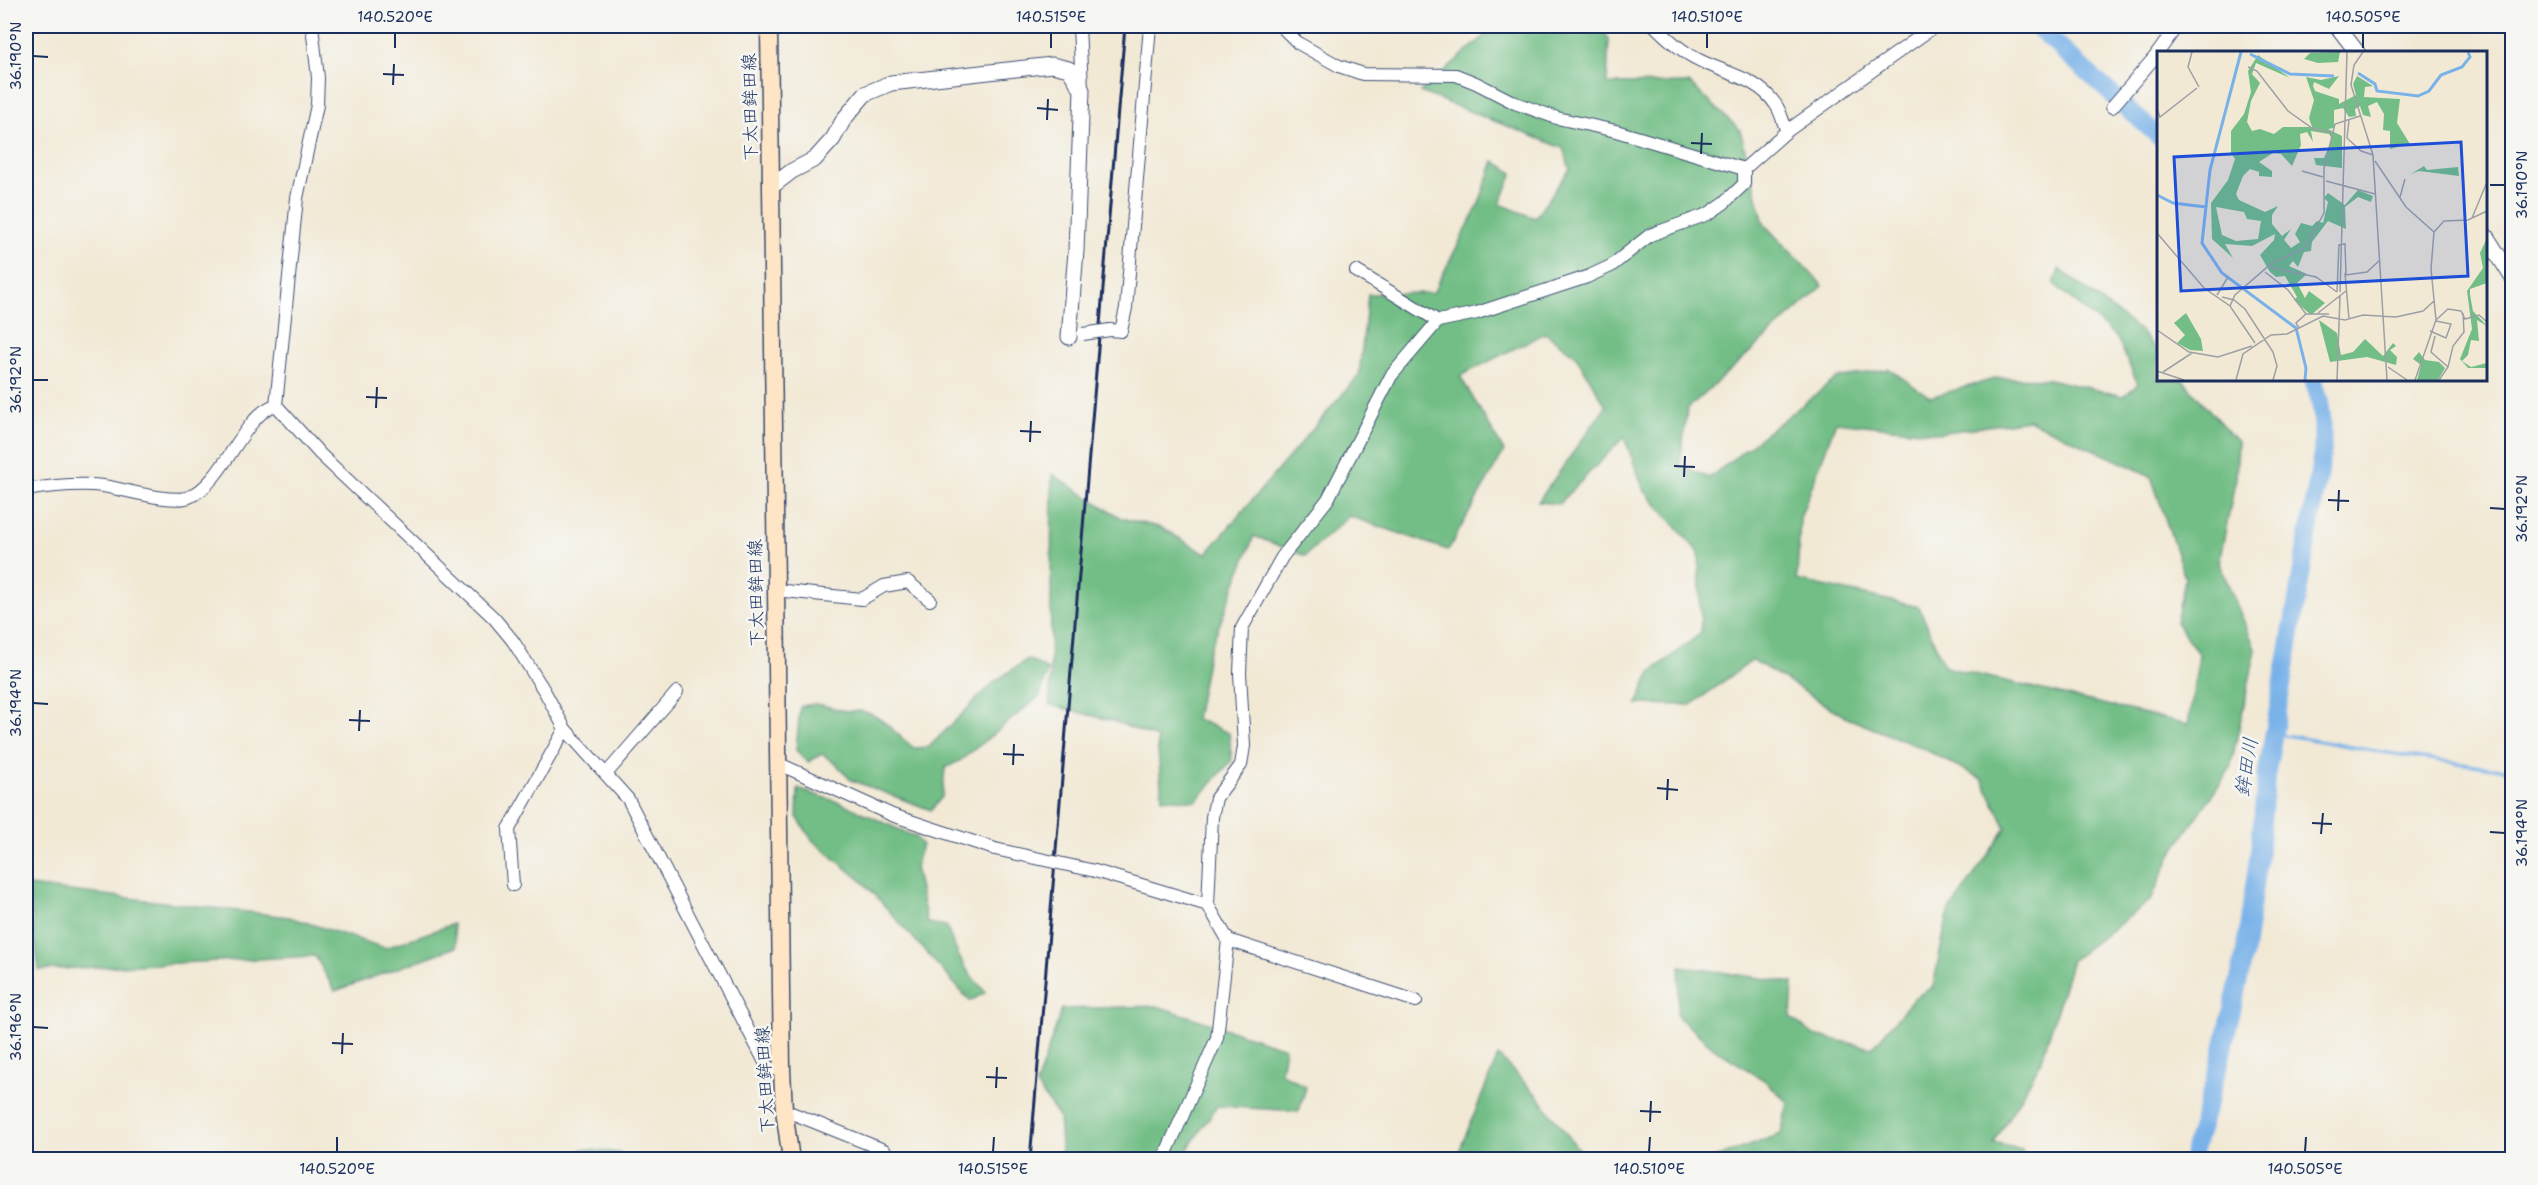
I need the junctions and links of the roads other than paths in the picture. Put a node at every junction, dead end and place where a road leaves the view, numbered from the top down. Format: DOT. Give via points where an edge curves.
graph roads {
  1 [pos="312,26"];
  2 [pos="769,26"];
  3 [pos="1079,26"];
  4 [pos="1150,26"];
  5 [pos="1281,26"];
  6 [pos="1655,26"];
  7 [pos="1935,26"];
  8 [pos="2176,26"];
  9 [pos="2337,26"];
  10 [pos="2356,51"];
  11 [pos="1082,90"];
  12 [pos="2112,106"];
  13 [pos="1787,131"];
  14 [pos="1744,170"];
  15 [pos="771,187"];
  16 [pos="2487,238"];
  17 [pos="1356,271"];
  18 [pos="2512,277"];
  19 [pos="1438,321"];
  20 [pos="1076,335"];
  21 [pos="276,405"];
  22 [pos="26,490"];
  23 [pos="775,590"];
  24 [pos="930,600"];
  25 [pos="677,692"];
  26 [pos="565,729"];
  27 [pos="777,763"];
  28 [pos="606,774"];
  29 [pos="513,885"];
  30 [pos="1208,905"];
  31 [pos="1228,940"];
  32 [pos="1416,1001"];
  33 [pos="782,1070"];
  34 [pos="784,1110"];
  35 [pos="791,1160"];
  36 [pos="892,1160"];
  37 [pos="1163,1160"];
  1 -- 21 [label="street" via="317,105 297,198"];
  2 -- 15 [label="main road, 下太田鉾田線"];
  3 -- 11 [label="street"];
  4 -- 20 [label="street, bridge" via="1121,331"];
  5 -- 14 [label="street" via="1298,43 1339,66 1364,74 1455,75 1557,118 1616,131"];
  6 -- 13 [label="street" via="1695,58 1759,87 1776,105"];
  7 -- 13 [label="street"];
  8 -- 12 [label="street"];
  9 -- 10 [label="street"];
  11 -- 15 [label="street" via="1070,69 1052,65 891,82 865,94 815,159"];
  11 -- 20 [label="street"];
  13 -- 14 [label="street"];
  14 -- 19 [label="street" via="1744,184 1724,203 1708,214 1650,235 1603,270 1477,314"];
  15 -- 23 [label="main road, 下太田鉾田線"];
  16 -- 18 [label="street"];
  17 -- 19 [label="street"];
  19 -- 30 [label="street" via="1391,376 1328,499 1282,557 1242,627 1244,746 1241,765 1216,798"];
  21 -- 22 [label="street" via="267,407 257,417 225,464 188,498 154,497 103,486"];
  21 -- 26 [label="street" via="320,454 494,618 513,641"];
  23 -- 24 [label="street" via="861,599 884,586 908,582"];
  23 -- 27 [label="main road, 下太田鉾田線"];
  25 -- 28 [label="street"];
  26 -- 28 [label="street"];
  26 -- 29 [label="street" via="509,829"];
  27 -- 30 [label="street, bridge" via="892,814 995,849 1095,871"];
  27 -- 33 [label="main road, 下太田鉾田線"];
  28 -- 33 [label="street" via="628,799 768,1068"];
  30 -- 31 [label="street"];
  31 -- 32 [label="street"];
  31 -- 37 [label="street" via="1217,1038"];
  33 -- 34 [label="main road, 下太田鉾田線"];
  34 -- 35 [label="main road, 下太田鉾田線"];
  34 -- 36 [label="street" via="884,1150"];
}
